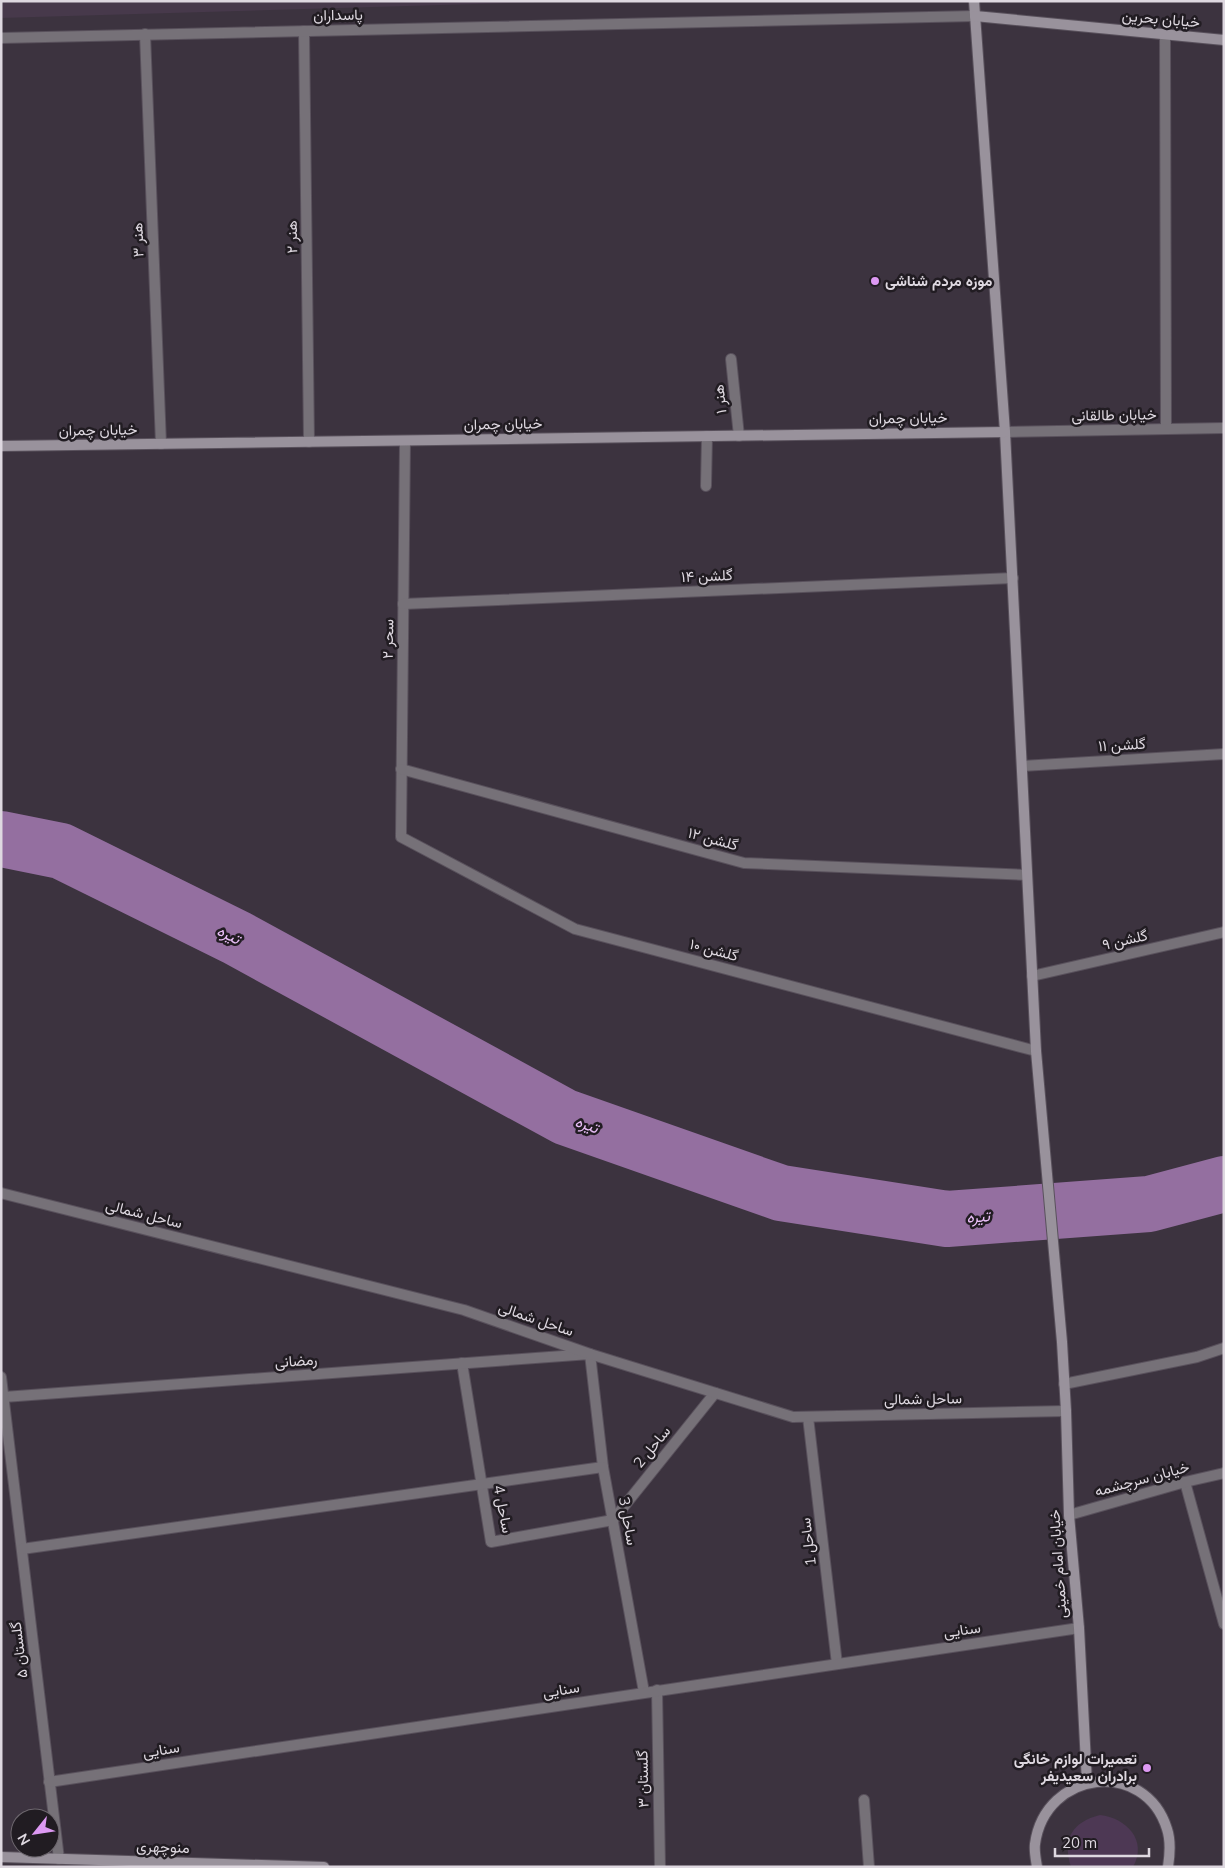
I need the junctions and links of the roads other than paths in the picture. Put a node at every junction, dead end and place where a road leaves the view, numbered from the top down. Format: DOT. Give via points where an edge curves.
graph roads {
  1 [pos="974,1"];
  2 [pos="975,16"];
  3 [pos="304,31"];
  4 [pos="145,34"];
  5 [pos="1165,34"];
  6 [pos="1,38"];
  7 [pos="1224,40"];
  8 [pos="731,359"];
  9 [pos="1224,428"];
  10 [pos="1166,429"];
  11 [pos="1005,432"];
  12 [pos="707,436"];
  13 [pos="739,436"];
  14 [pos="405,441"];
  15 [pos="309,442"];
  16 [pos="161,444"];
  17 [pos="1,446"];
  18 [pos="706,486"];
  19 [pos="1013,578"];
  20 [pos="403,604"];
  21 [pos="1224,754"];
  22 [pos="1022,766"];
  23 [pos="402,769"];
  24 [pos="400,838"];
  25 [pos="1027,875"];
  26 [pos="1224,932"];
  27 [pos="1032,976"];
  28 [pos="1036,1051"];
  29 [pos="1,1193"];
  30 [pos="1224,1348"];
  31 [pos="590,1354"];
  32 [pos="462,1363"];
  33 [pos="1,1378"];
  34 [pos="1064,1384"];
  35 [pos="714,1393"];
  36 [pos="4,1397"];
  37 [pos="1066,1411"];
  38 [pos="808,1417"];
  39 [pos="603,1467"];
  40 [pos="1224,1472"];
  41 [pos="1185,1482"];
  42 [pos="483,1484"];
  43 [pos="1069,1514"];
  44 [pos="612,1520"];
  45 [pos="22,1549"];
  46 [pos="1224,1624"];
  47 [pos="1078,1628"];
  48 [pos="837,1664"];
  49 [pos="657,1690"];
  50 [pos="644,1692"];
  51 [pos="49,1782"];
  52 [pos="1088,1783"];
  53 [pos="864,1800"];
  54 [pos="1,1857"];
  55 [pos="59,1859"];
  56 [pos="166,1864"];
  57 [pos="324,1867"];
  58 [pos="660,1867"];
  59 [pos="869,1867"];
  60 [pos="1037,1867"];
  61 [pos="1168,1867"];
  1 -- 2 [label="street, خیابان امام خمینی"];
  2 -- 3 [label="street, پاسداران"];
  2 -- 5 [label="street, خیابان بحرین"];
  2 -- 11 [label="street, خیابان امام خمینی"];
  3 -- 4 [label="street, پاسداران"];
  3 -- 15 [label="street, هنر ۲"];
  4 -- 6 [label="street, پاسداران"];
  4 -- 16 [label="street, هنر ۳"];
  5 -- 7 [label="street, خیابان بحرین"];
  5 -- 10 [label="street"];
  8 -- 13 [label="street, هنر ۱"];
  9 -- 10 [label="street, خیابان طالقانی"];
  10 -- 11 [label="street, خیابان طالقانی"];
  11 -- 13 [label="street, خیابان چمران"];
  11 -- 19 [label="street, خیابان امام خمینی"];
  12 -- 13 [label="street, خیابان چمران"];
  12 -- 14 [label="street, خیابان چمران"];
  12 -- 18 [label="street"];
  14 -- 15 [label="street, خیابان چمران"];
  14 -- 20 [label="street, سحر ۲"];
  15 -- 16 [label="street, خیابان چمران"];
  16 -- 17 [label="street, خیابان چمران"];
  19 -- 20 [label="street, گلشن ۱۴"];
  19 -- 22 [label="street, خیابان امام خمینی"];
  20 -- 23 [label="street, سحر ۲"];
  21 -- 22 [label="street, گلشن ۱۱"];
  22 -- 25 [label="street, خیابان امام خمینی"];
  23 -- 24 [label="street, سحر ۲"];
  23 -- 25 [label="street, گلشن ۱۲" via="744,863"];
  24 -- 28 [label="street, گلشن ۱۰" via="575,929"];
  25 -- 27 [label="street, خیابان امام خمینی"];
  26 -- 27 [label="street, گلشن ۹"];
  27 -- 28 [label="street, خیابان امام خمینی"];
  28 -- 34 [label="street, خیابان امام خمینی"];
  29 -- 31 [label="street, ساحل شمالی" via="464,1310"];
  30 -- 34 [label="street" via="1197,1357"];
  31 -- 32 [label="street, رمضانی"];
  31 -- 35 [label="street, ساحل شمالی"];
  31 -- 39 [label="street, ساحل 3"];
  32 -- 36 [label="street, رمضانی"];
  32 -- 42 [label="street, ساحل 4"];
  33 -- 36 [label="street, گلستان ۵"];
  34 -- 37 [label="street, خیابان امام خمینی"];
  35 -- 38 [label="street, ساحل شمالی" via="792,1417"];
  35 -- 44 [label="street, ساحل 2"];
  36 -- 45 [label="street, گلستان ۵"];
  37 -- 38 [label="street, ساحل شمالی"];
  37 -- 43 [label="street, خیابان امام خمینی"];
  38 -- 48 [label="street, ساحل 1"];
  39 -- 42 [label="street"];
  39 -- 44 [label="street, ساحل 3"];
  40 -- 41 [label="street, خیابان سرچشمه"];
  41 -- 43 [label="street, خیابان سرچشمه"];
  41 -- 46 [label="street"];
  42 -- 44 [label="street, ساحل 4" via="491,1542"];
  42 -- 45 [label="street"];
  43 -- 47 [label="street, خیابان امام خمینی"];
  44 -- 50 [label="street, ساحل 3"];
  45 -- 51 [label="street, گلستان ۵"];
  47 -- 48 [label="street, سنایی"];
  47 -- 52 [label="street, خیابان امام خمینی"];
  48 -- 49 [label="street, سنایی"];
  49 -- 50 [label="street, سنایی"];
  49 -- 58 [label="street, گلستان ۳"];
  50 -- 51 [label="street, سنایی"];
  51 -- 55 [label="street, گلستان ۵"];
  52 -- 60 [label="street" via="1067,1791 1051,1805 1040,1824 1035,1846"];
  52 -- 61 [label="street" via="1128,1786 1145,1796 1159,1811 1168,1829 1171,1849"];
  53 -- 59 [label="street"];
  54 -- 55 [label="street, منوچهری"];
  55 -- 56 [label="street, منوچهری"];
  56 -- 57 [label="street, منوچهری"];
}
